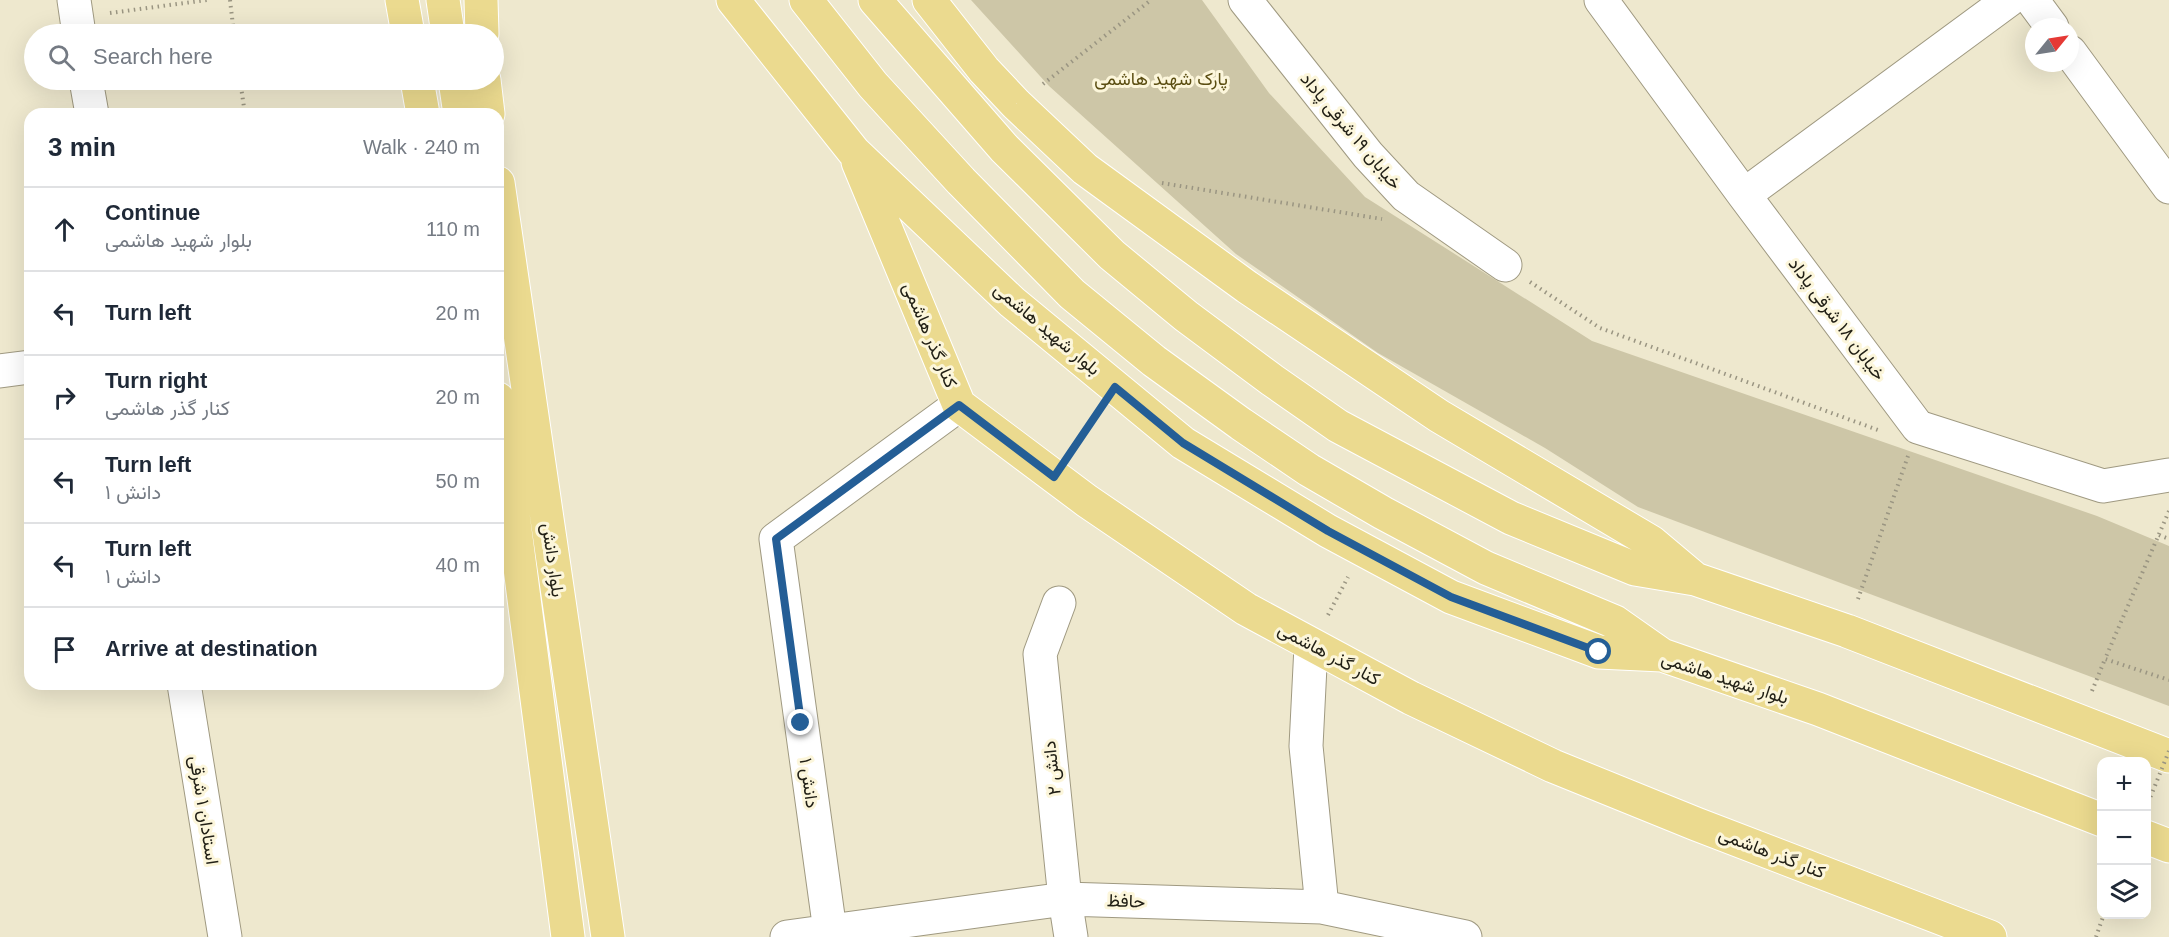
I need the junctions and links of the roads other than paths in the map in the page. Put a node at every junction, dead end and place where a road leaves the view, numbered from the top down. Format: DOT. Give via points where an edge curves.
graph roads {
  1 [pos="402,0"];
  2 [pos="443,0"];
  3 [pos="733,0"];
  4 [pos="806,0"];
  5 [pos="875,0"];
  6 [pos="928,0"];
  7 [pos="1245,0"];
  8 [pos="1601,0"];
  9 [pos="2009,0"];
  10 [pos="2032,0"];
  11 [pos="2045,18"];
  12 [pos="406,24"];
  13 [pos="447,24"];
  14 [pos="2079,64"];
  15 [pos="88,90"];
  16 [pos="419,90"];
  17 [pos="456,90"];
  18 [pos="485,90"];
  19 [pos="91,108"];
  20 [pos="422,108"];
  21 [pos="459,108"];
  22 [pos="487,108"];
  23 [pos="854,152"];
  24 [pos="2169,187"];
  25 [pos="1744,195"];
  26 [pos="504,224"];
  27 [pos="1505,265"];
  28 [pos="24,368"];
  29 [pos="0,371"];
  30 [pos="959,405"];
  31 [pos="504,445"];
  32 [pos="2169,476"];
  33 [pos="1695,579"];
  34 [pos="1059,603"];
  35 [pos="504,613"];
  36 [pos="1311,646"];
  37 [pos="1662,655"];
  38 [pos="185,690"];
  39 [pos="2169,756"];
  40 [pos="2097,818"];
  41 [pos="2151,839"];
  42 [pos="2169,846"];
  43 [pos="1065,899"];
  44 [pos="1322,907"];
  45 [pos="830,931"];
  46 [pos="225,937"];
  47 [pos="557,937"];
  48 [pos="568,937"];
  49 [pos="608,937"];
  50 [pos="787,937"];
  51 [pos="1071,937"];
  52 [pos="1465,937"];
  53 [pos="1990,937"];
  1 -- 12 [label="main road"];
  2 -- 13 [label="main road"];
  3 -- 23 [label="main road, بلوار شهید هاشمی"];
  4 -- 37 [label="main road" via="873,85 961,181 1072,294 1154,361 1309,470 1383,513 1486,568 1615,622"];
  5 -- 33 [label="main road" via="1004,148 1112,255 1272,380 1338,426 1511,518 1635,569"];
  6 -- 33 [label="main road" via="984,70 1084,169 1439,416 1651,542"];
  7 -- 27 [label="street, خیابان ۱۹ شرقی پاداد" via="1368,155 1406,196"];
  8 -- 25 [label="street, خیابان ۱۸ شرقی پاداد"];
  9 -- 25 [label="street"];
  10 -- 11 [label="street"];
  14 -- 24 [label="street"];
  15 -- 19 [label="street"];
  16 -- 20 [label="main road"];
  17 -- 21 [label="main road"];
  18 -- 22 [label="main road"];
  23 -- 30 [label="main road, کنار گذر هاشمی"];
  23 -- 37 [label="main road, بلوار شهید هاشمی" via="1012,302 1183,443 1328,531 1451,597 1599,652"];
  25 -- 32 [label="street, خیابان ۱۸ شرقی پاداد" via="1918,427 2103,486"];
  26 -- 49 [label="main road, بلوار دانش"];
  28 -- 29 [label="street"];
  30 -- 36 [label="main road, کنار گذر هاشمی" via="1087,501 1246,609"];
  30 -- 45 [label="street, دانش ۱" via="776,539"];
  31 -- 48 [label="main road"];
  33 -- 39 [label="main road" via="1847,631"];
  34 -- 43 [label="street, دانش ۲" via="1040,654"];
  35 -- 47 [label="main road"];
  36 -- 44 [label="street" via="1306,746"];
  36 -- 53 [label="main road, کنار گذر هاشمی" via="1553,766"];
  37 -- 40 [label="main road, بلوار شهید هاشمی" via="1818,709"];
  38 -- 46 [label="street, استادان ۱ شرقی"];
  41 -- 42 [label="main road"];
  43 -- 44 [label="street, حافظ"];
  43 -- 45 [label="street, حافظ"];
  43 -- 51 [label="street, دانش ۲"];
  44 -- 52 [label="street, حافظ"];
  45 -- 50 [label="street, حافظ"];
}
